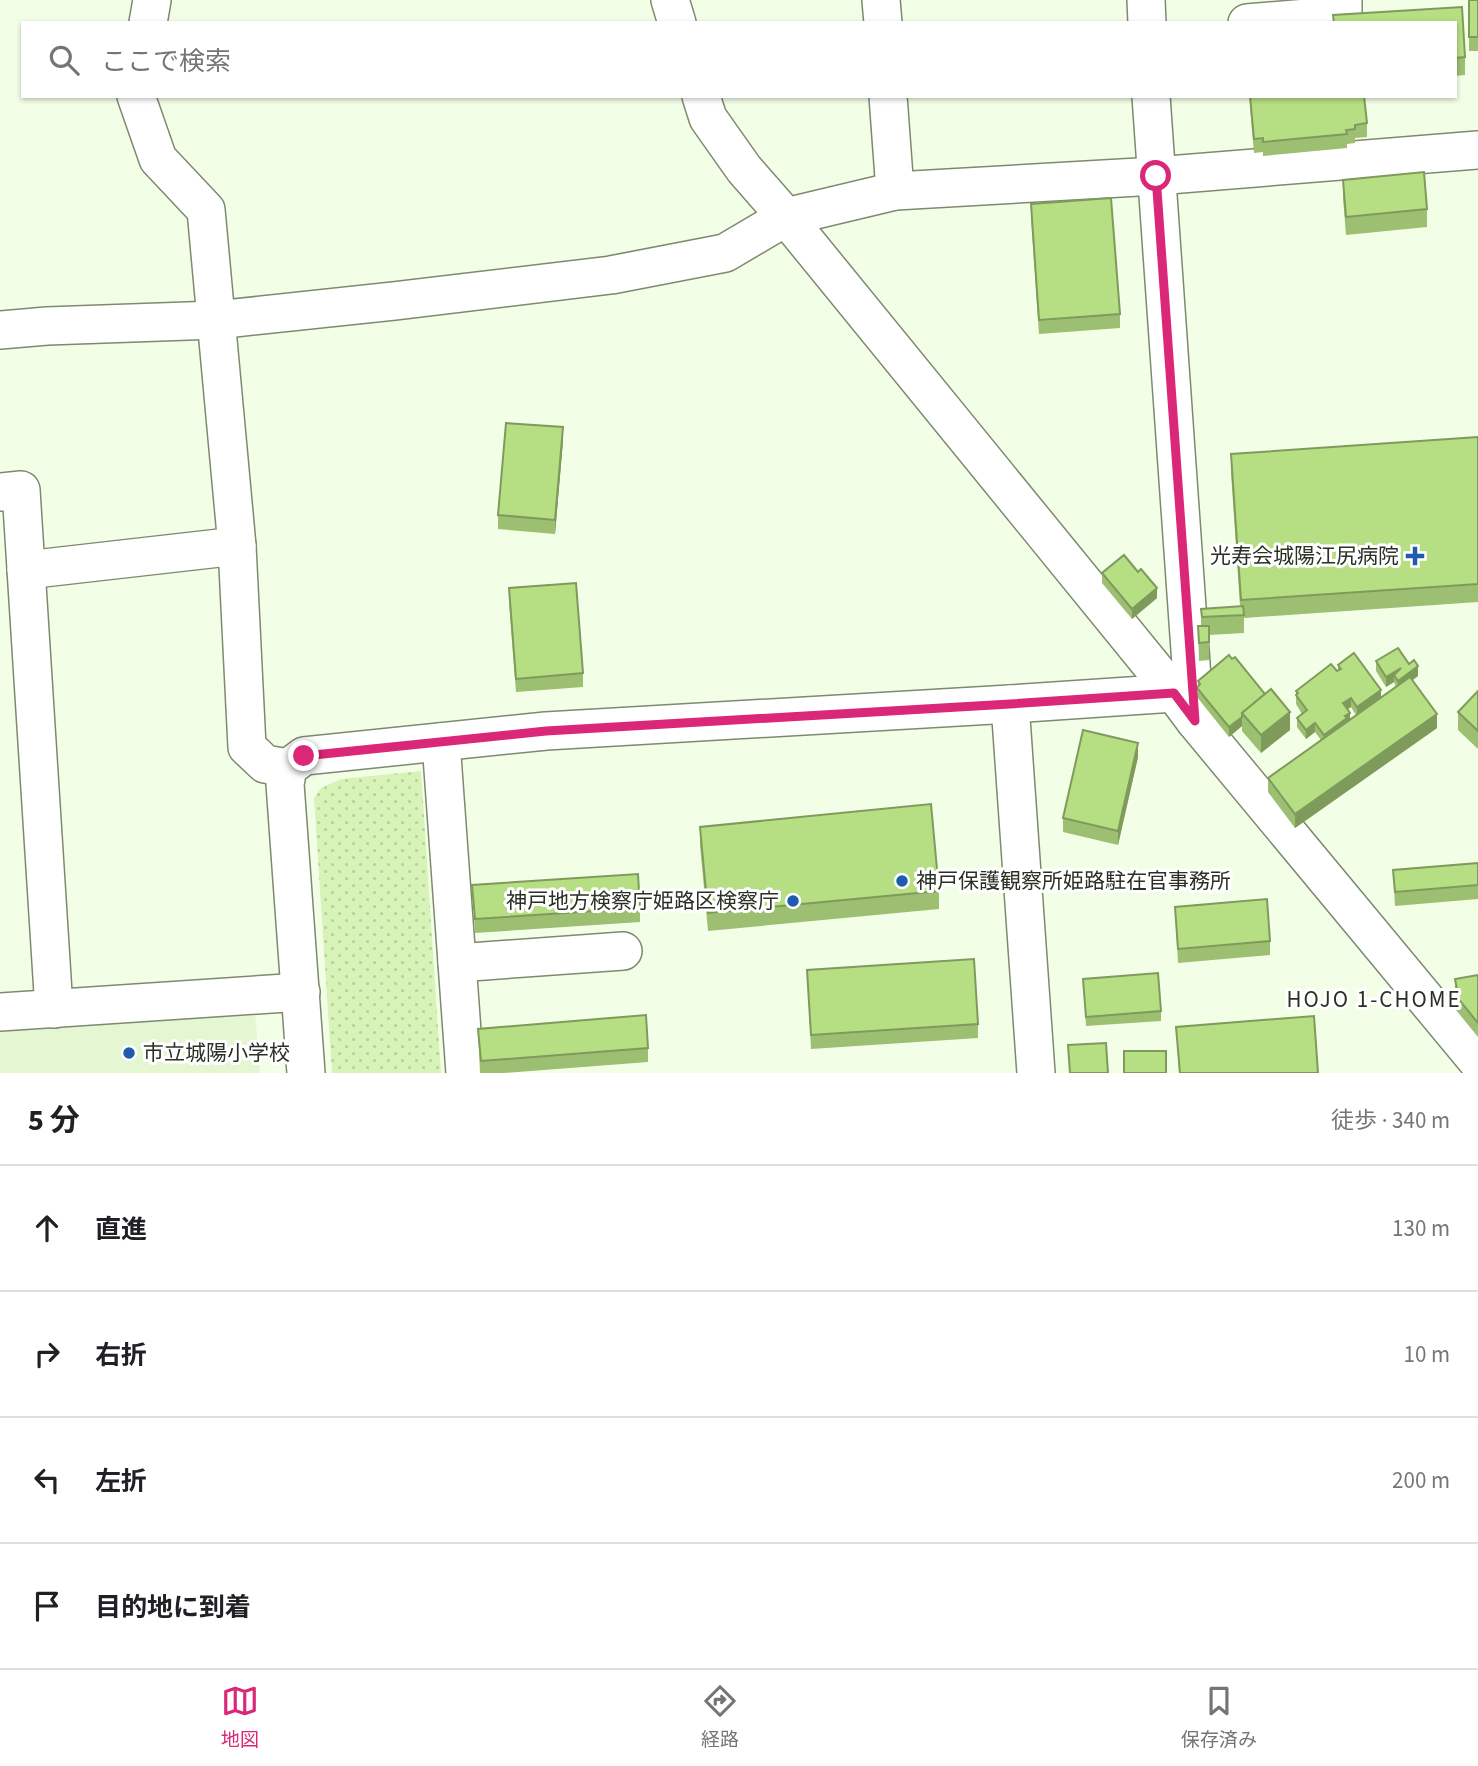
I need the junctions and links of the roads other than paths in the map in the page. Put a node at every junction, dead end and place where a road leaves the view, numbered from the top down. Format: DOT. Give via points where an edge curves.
graph roads {
  1 [pos="152,0"];
  2 [pos="670,0"];
  3 [pos="881,0"];
  4 [pos="1146,0"];
  5 [pos="1343,0"];
  6 [pos="148,21"];
  7 [pos="676,21"];
  8 [pos="883,21"];
  9 [pos="1147,21"];
  10 [pos="1271,21"];
  11 [pos="137,98"];
  12 [pos="702,98"];
  13 [pos="888,98"];
  14 [pos="1151,98"];
  15 [pos="1478,150"];
  16 [pos="1156,176"];
  17 [pos="895,191"];
  18 [pos="786,217"];
  19 [pos="216,320"];
  20 [pos="0,330"];
  21 [pos="0,492"];
  22 [pos="237,546"];
  23 [pos="26,570"];
  24 [pos="1010,704"];
  25 [pos="1184,707"];
  26 [pos="441,741"];
  27 [pos="288,768"];
  28 [pos="622,951"];
  29 [pos="457,963"];
  30 [pos="301,992"];
  31 [pos="54,1009"];
  32 [pos="0,1012"];
  33 [pos="1478,1062"];
  34 [pos="306,1073"];
  35 [pos="465,1073"];
  36 [pos="1036,1073"];
  1 -- 6 [label="street"];
  2 -- 7 [label="street"];
  3 -- 8 [label="street"];
  4 -- 9 [label="street"];
  5 -- 10 [label="street" via="1343,15"];
  11 -- 19 [label="street" via="158,159 206,210"];
  12 -- 18 [label="street" via="708,118 744,169"];
  13 -- 17 [label="street"];
  14 -- 16 [label="street"];
  15 -- 16 [label="street"];
  16 -- 17 [label="street"];
  16 -- 25 [label="street"];
  17 -- 18 [label="street"];
  18 -- 19 [label="street" via="725,253 611,275"];
  18 -- 25 [label="street"];
  19 -- 20 [label="street"];
  19 -- 22 [label="street"];
  21 -- 23 [label="street" via="21,490"];
  22 -- 23 [label="street"];
  22 -- 27 [label="street" via="247,747 265,764"];
  23 -- 31 [label="street"];
  24 -- 25 [label="street"];
  24 -- 26 [label="street"];
  24 -- 36 [label="street"];
  25 -- 33 [label="street"];
  26 -- 27 [label="street" via="304,756"];
  26 -- 29 [label="street"];
  27 -- 30 [label="street" via="285,784"];
  28 -- 29 [label="street"];
  29 -- 35 [label="street"];
  30 -- 31 [label="street"];
  30 -- 34 [label="street"];
  31 -- 32 [label="street"];
}
